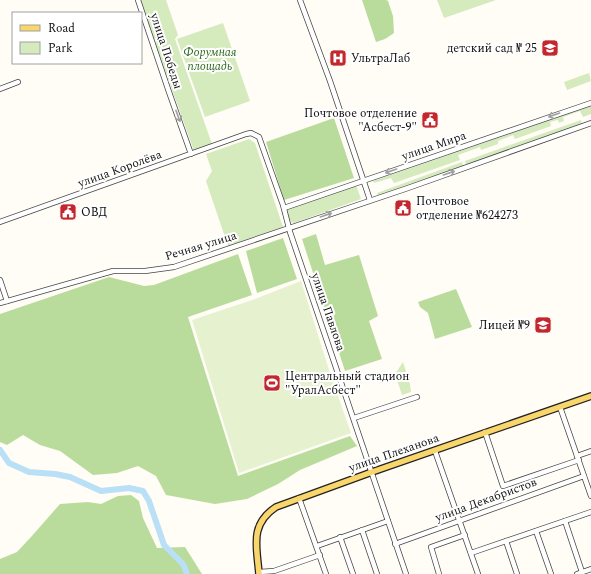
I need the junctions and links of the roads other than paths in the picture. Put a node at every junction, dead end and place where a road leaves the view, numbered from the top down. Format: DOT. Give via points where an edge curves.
graph roads {
  1 [pos="138,0"];
  2 [pos="300,0"];
  3 [pos="18,82"];
  4 [pos="0,89"];
  5 [pos="591,103"];
  6 [pos="591,123"];
  7 [pos="246,134"];
  8 [pos="192,154"];
  9 [pos="363,180"];
  10 [pos="370,200"];
  11 [pos="284,208"];
  12 [pos="0,222"];
  13 [pos="289,228"];
  14 [pos="0,280"];
  15 [pos="7,301"];
  16 [pos="0,303"];
  17 [pos="591,396"];
  18 [pos="417,397"];
  19 [pos="560,407"];
  20 [pos="354,418"];
  21 [pos="485,432"];
  22 [pos="435,451"];
  23 [pos="591,452"];
  24 [pos="578,458"];
  25 [pos="372,472"];
  26 [pos="584,476"];
  27 [pos="589,481"];
  28 [pos="591,496"];
  29 [pos="299,498"];
  30 [pos="591,512"];
  31 [pos="460,520"];
  32 [pos="388,521"];
  33 [pos="565,521"];
  34 [pos="362,530"];
  35 [pos="536,531"];
  36 [pos="465,535"];
  37 [pos="340,537"];
  38 [pos="506,541"];
  39 [pos="395,544"];
  40 [pos="317,546"];
  41 [pos="471,553"];
  42 [pos="320,555"];
  43 [pos="591,569"];
  44 [pos="259,573"];
  45 [pos="580,573"];
  46 [pos="326,574"];
  47 [pos="353,574"];
  48 [pos="377,574"];
  49 [pos="406,574"];
  50 [pos="439,574"];
  51 [pos="478,574"];
  52 [pos="517,574"];
  53 [pos="551,574"];
  1 -- 8 [label="street, улица Победы, one-way"];
  2 -- 9 [label="street"];
  3 -- 4 [label="street"];
  5 -- 9 [label="street, улица Мира, one-way"];
  10 -- 6 [label="street, one-way"];
  7 -- 8 [label="street, улица Королёва"];
  7 -- 11 [label="street, улица Павлова" via="255,134 259,137"];
  8 -- 12 [label="street, улица Королёва"];
  9 -- 10 [label="street"];
  9 -- 11 [label="street, улица Мира"];
  13 -- 10 [label="street, one-way"];
  11 -- 13 [label="street, улица Павлова"];
  13 -- 15 [label="street, Речная улица" via="174,267 113,271"];
  13 -- 20 [label="street, улица Павлова"];
  14 -- 15 [label="street"];
  15 -- 16 [label="street, Речная улица"];
  17 -- 19 [label="main road, улица Плеханова"];
  18 -- 20 [label="street"];
  19 -- 21 [label="main road, улица Плеханова"];
  19 -- 24 [label="street"];
  20 -- 25 [label="street, улица Павлова"];
  21 -- 22 [label="main road, улица Плеханова"];
  21 -- 24 [label="street" via="503,486"];
  22 -- 25 [label="main road, улица Плеханова"];
  22 -- 31 [label="street"];
  23 -- 24 [label="street"];
  24 -- 26 [label="street"];
  25 -- 29 [label="main road, улица Плеханова"];
  25 -- 32 [label="street, улица Павлова"];
  26 -- 27 [label="street"];
  26 -- 31 [label="street, улица Декабристов"];
  27 -- 28 [label="street"];
  29 -- 40 [label="street"];
  29 -- 44 [label="main road, улица Плеханова" via="276,507 266,514 258,526 256,538"];
  30 -- 33 [label="street"];
  31 -- 36 [label="street"];
  31 -- 39 [label="street, улица Декабристов"];
  32 -- 34 [label="street"];
  32 -- 39 [label="street, улица Павлова"];
  33 -- 35 [label="street"];
  33 -- 45 [label="street"];
  34 -- 37 [label="street"];
  34 -- 48 [label="street"];
  35 -- 38 [label="street"];
  35 -- 53 [label="street"];
  36 -- 41 [label="street"];
  36 -- 50 [label="street" via="431,547"];
  37 -- 40 [label="street"];
  37 -- 47 [label="street"];
  38 -- 41 [label="street"];
  38 -- 52 [label="street"];
  39 -- 49 [label="street, улица Павлова"];
  40 -- 42 [label="street"];
  41 -- 51 [label="street"];
  42 -- 44 [label="street" via="274,571"];
  42 -- 46 [label="street"];
  43 -- 45 [label="street"];
}
